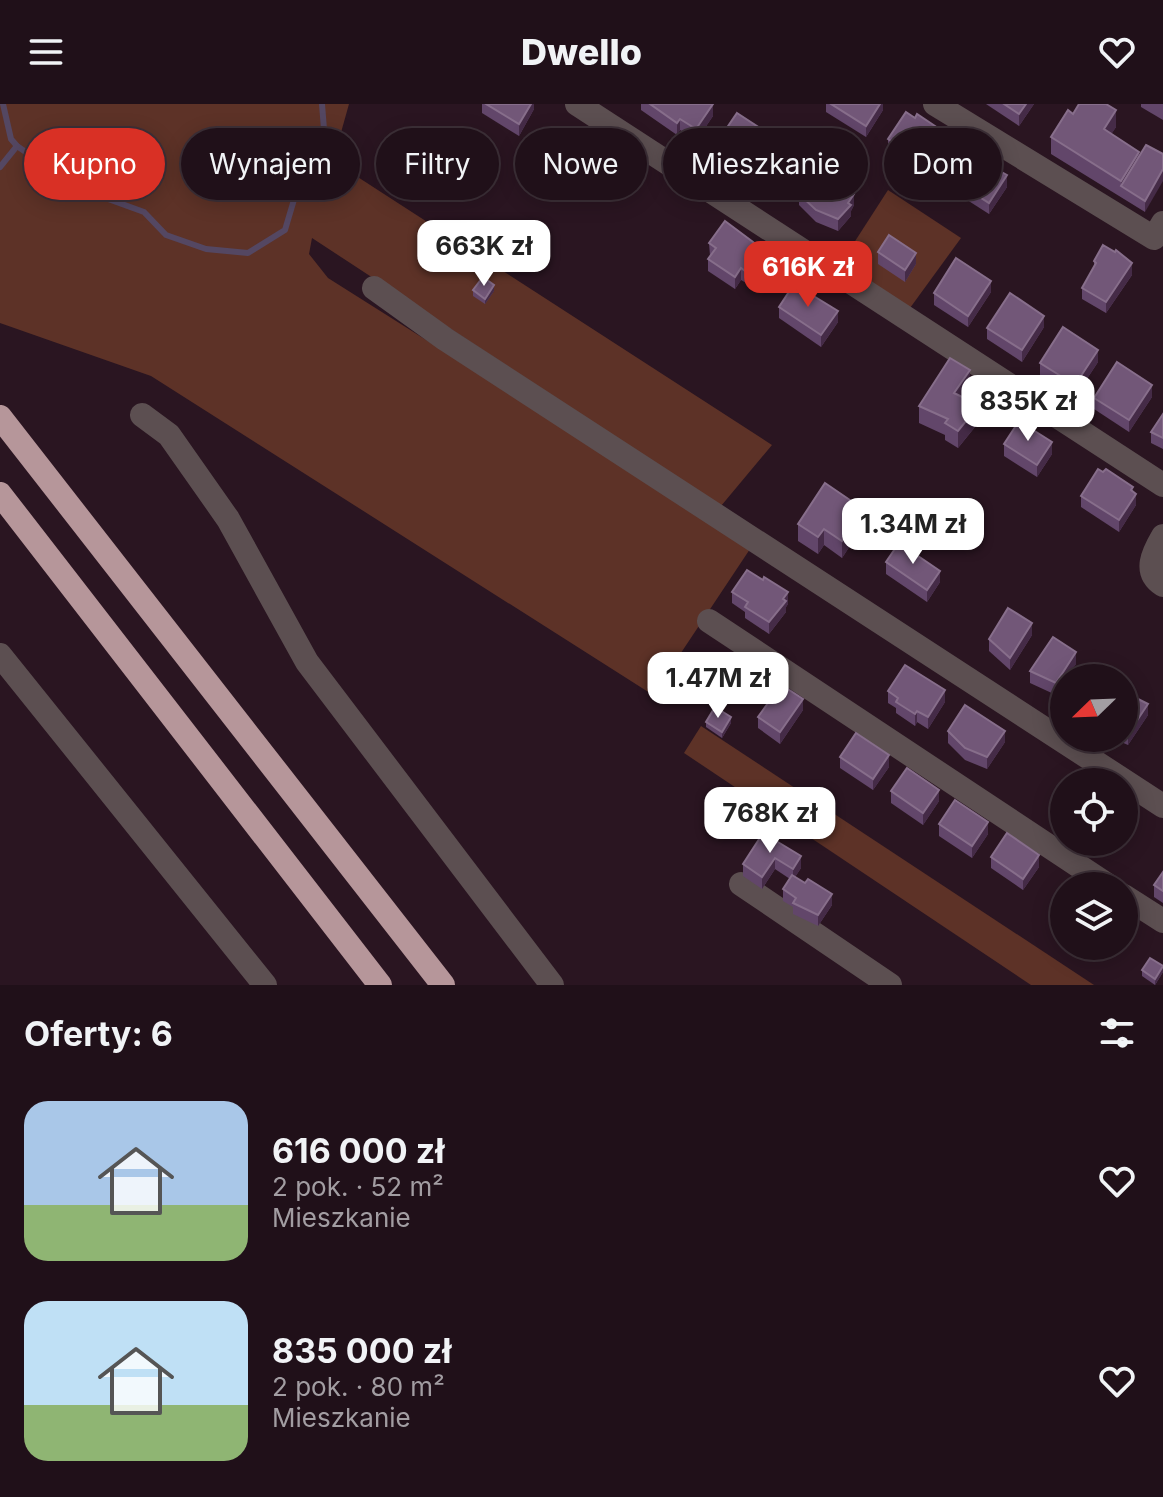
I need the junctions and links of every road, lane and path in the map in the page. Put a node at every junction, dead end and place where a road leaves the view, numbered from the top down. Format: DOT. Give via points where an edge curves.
graph roads {
  1 [pos="577,104"];
  2 [pos="935,104"];
  3 [pos="1163,223"];
  4 [pos="374,288"];
  5 [pos="142,415"];
  6 [pos="0,417"];
  7 [pos="1163,485"];
  8 [pos="0,494"];
  9 [pos="1163,536"];
  10 [pos="1163,585"];
  11 [pos="709,621"];
  12 [pos="0,655"];
  13 [pos="1163,806"];
  14 [pos="1088,872"];
  15 [pos="741,884"];
  16 [pos="1138,905"];
  17 [pos="1163,921"];
  18 [pos="265,985"];
  19 [pos="380,985"];
  20 [pos="443,985"];
  21 [pos="552,985"];
  22 [pos="890,985"];
  1 -- 7 [label="street"];
  2 -- 3 [label="street" via="1154,238"];
  4 -- 13 [label="street"];
  5 -- 21 [label="street" via="169,435 228,519 307,662"];
  6 -- 20 [label="highway"];
  8 -- 19 [label="highway"];
  9 -- 10 [label="street" via="1151,564"];
  11 -- 14 [label="street"];
  12 -- 18 [label="street"];
  15 -- 22 [label="street"];
  16 -- 17 [label="street"];
}
